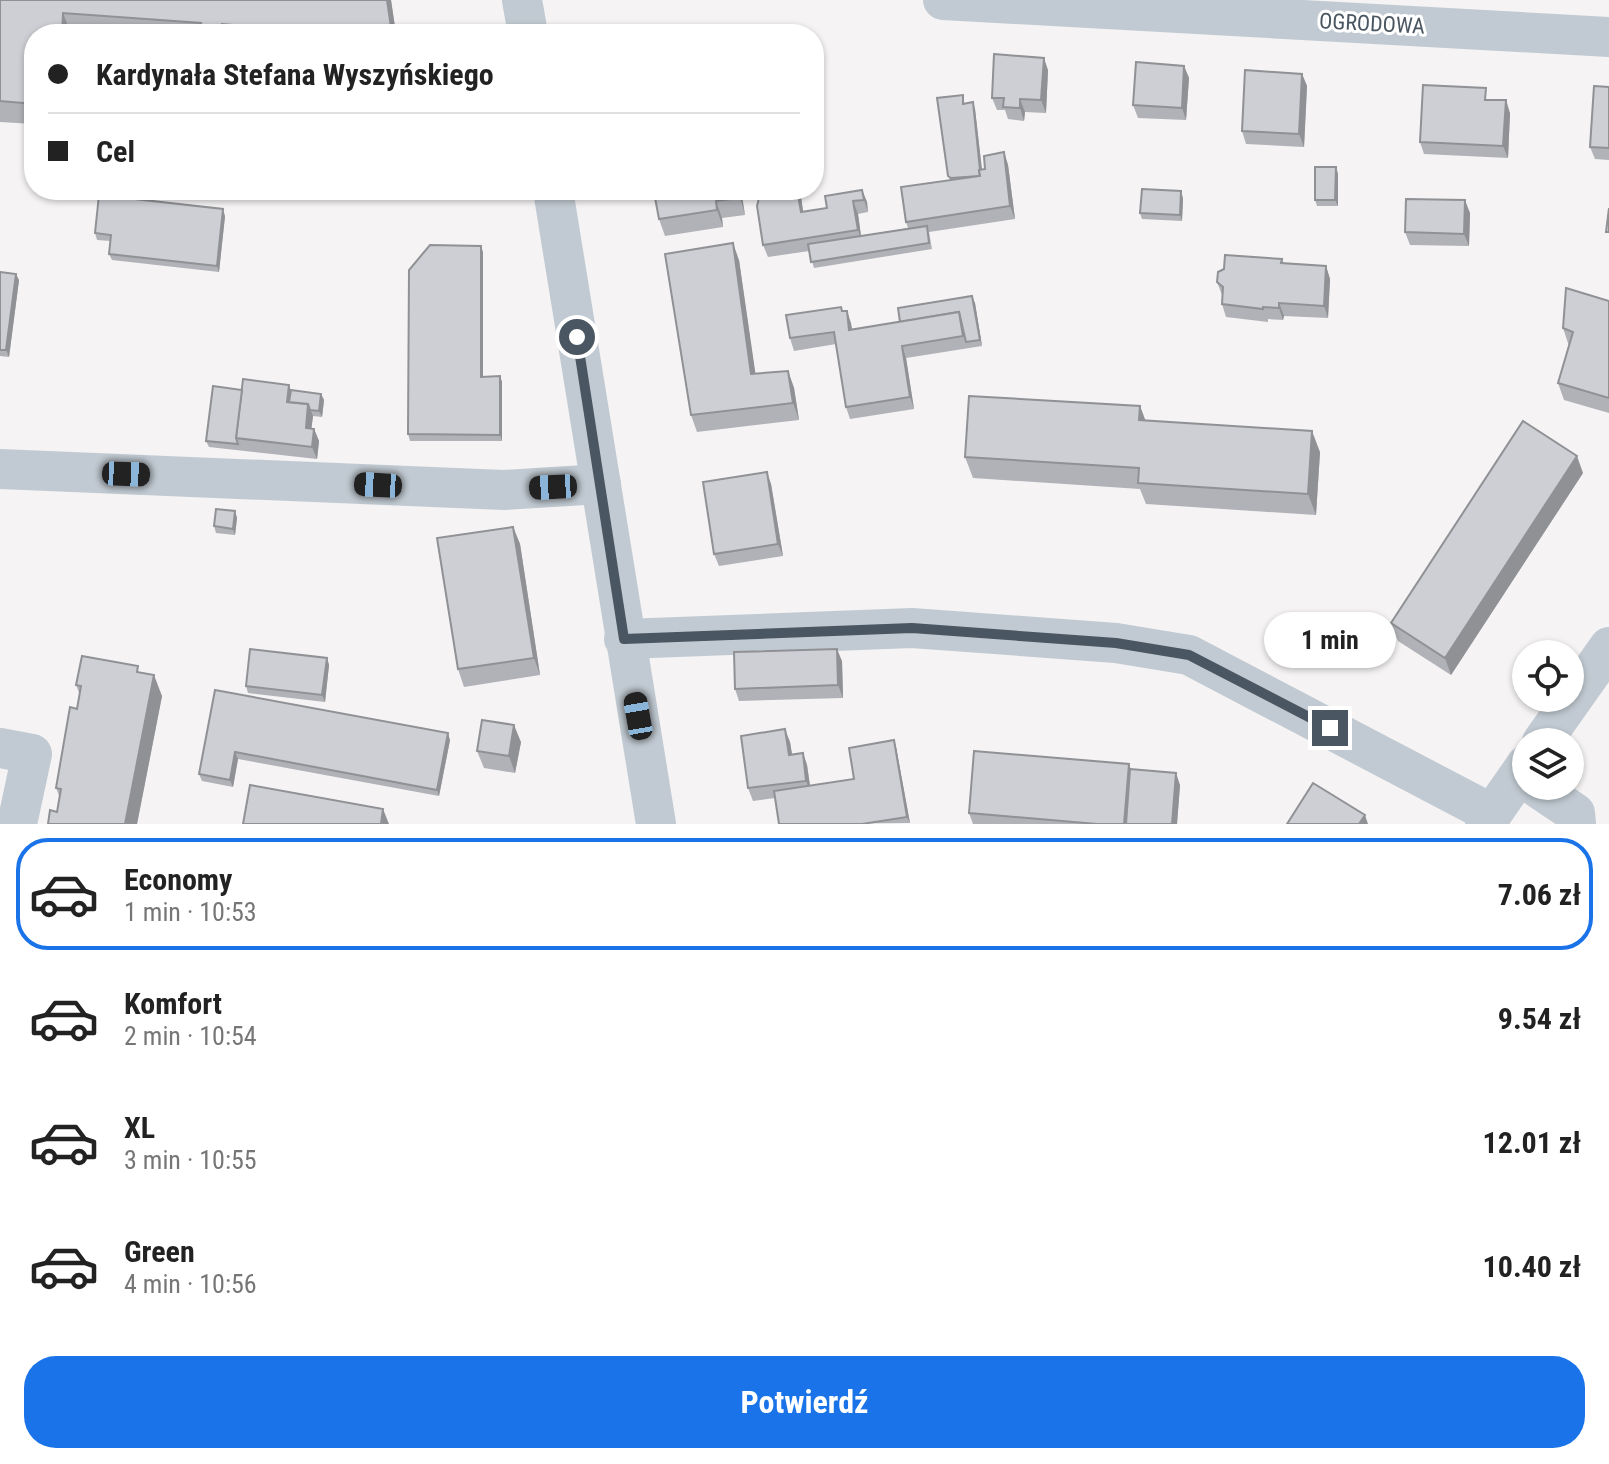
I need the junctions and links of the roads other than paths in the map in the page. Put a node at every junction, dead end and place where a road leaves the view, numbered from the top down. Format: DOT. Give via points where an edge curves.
graph roads {
  1 [pos="522,0"];
  2 [pos="943,0"];
  3 [pos="988,1"];
  4 [pos="526,24"];
  5 [pos="1609,37"];
  6 [pos="555,200"];
  7 [pos="0,469"];
  8 [pos="601,484"];
  9 [pos="624,639"];
  10 [pos="1609,647"];
  11 [pos="1552,728"];
  12 [pos="0,748"];
  13 [pos="1512,793"];
  14 [pos="1558,800"];
  15 [pos="1489,819"];
  16 [pos="17,824"];
  17 [pos="656,824"];
  18 [pos="1576,824"];
  1 -- 4 [label="street"];
  2 -- 3 [label="street, OGRODOWA"];
  3 -- 5 [label="street, OGRODOWA"];
  6 -- 8 [label="street"];
  7 -- 8 [label="street" via="504,490"];
  8 -- 9 [label="street"];
  9 -- 15 [label="street" via="912,628 1116,643 1189,655"];
  9 -- 17 [label="street"];
  10 -- 11 [label="street"];
  12 -- 16 [label="street" via="32,754"];
  13 -- 15 [label="street"];
  14 -- 18 [label="street" via="1575,813"];
}
